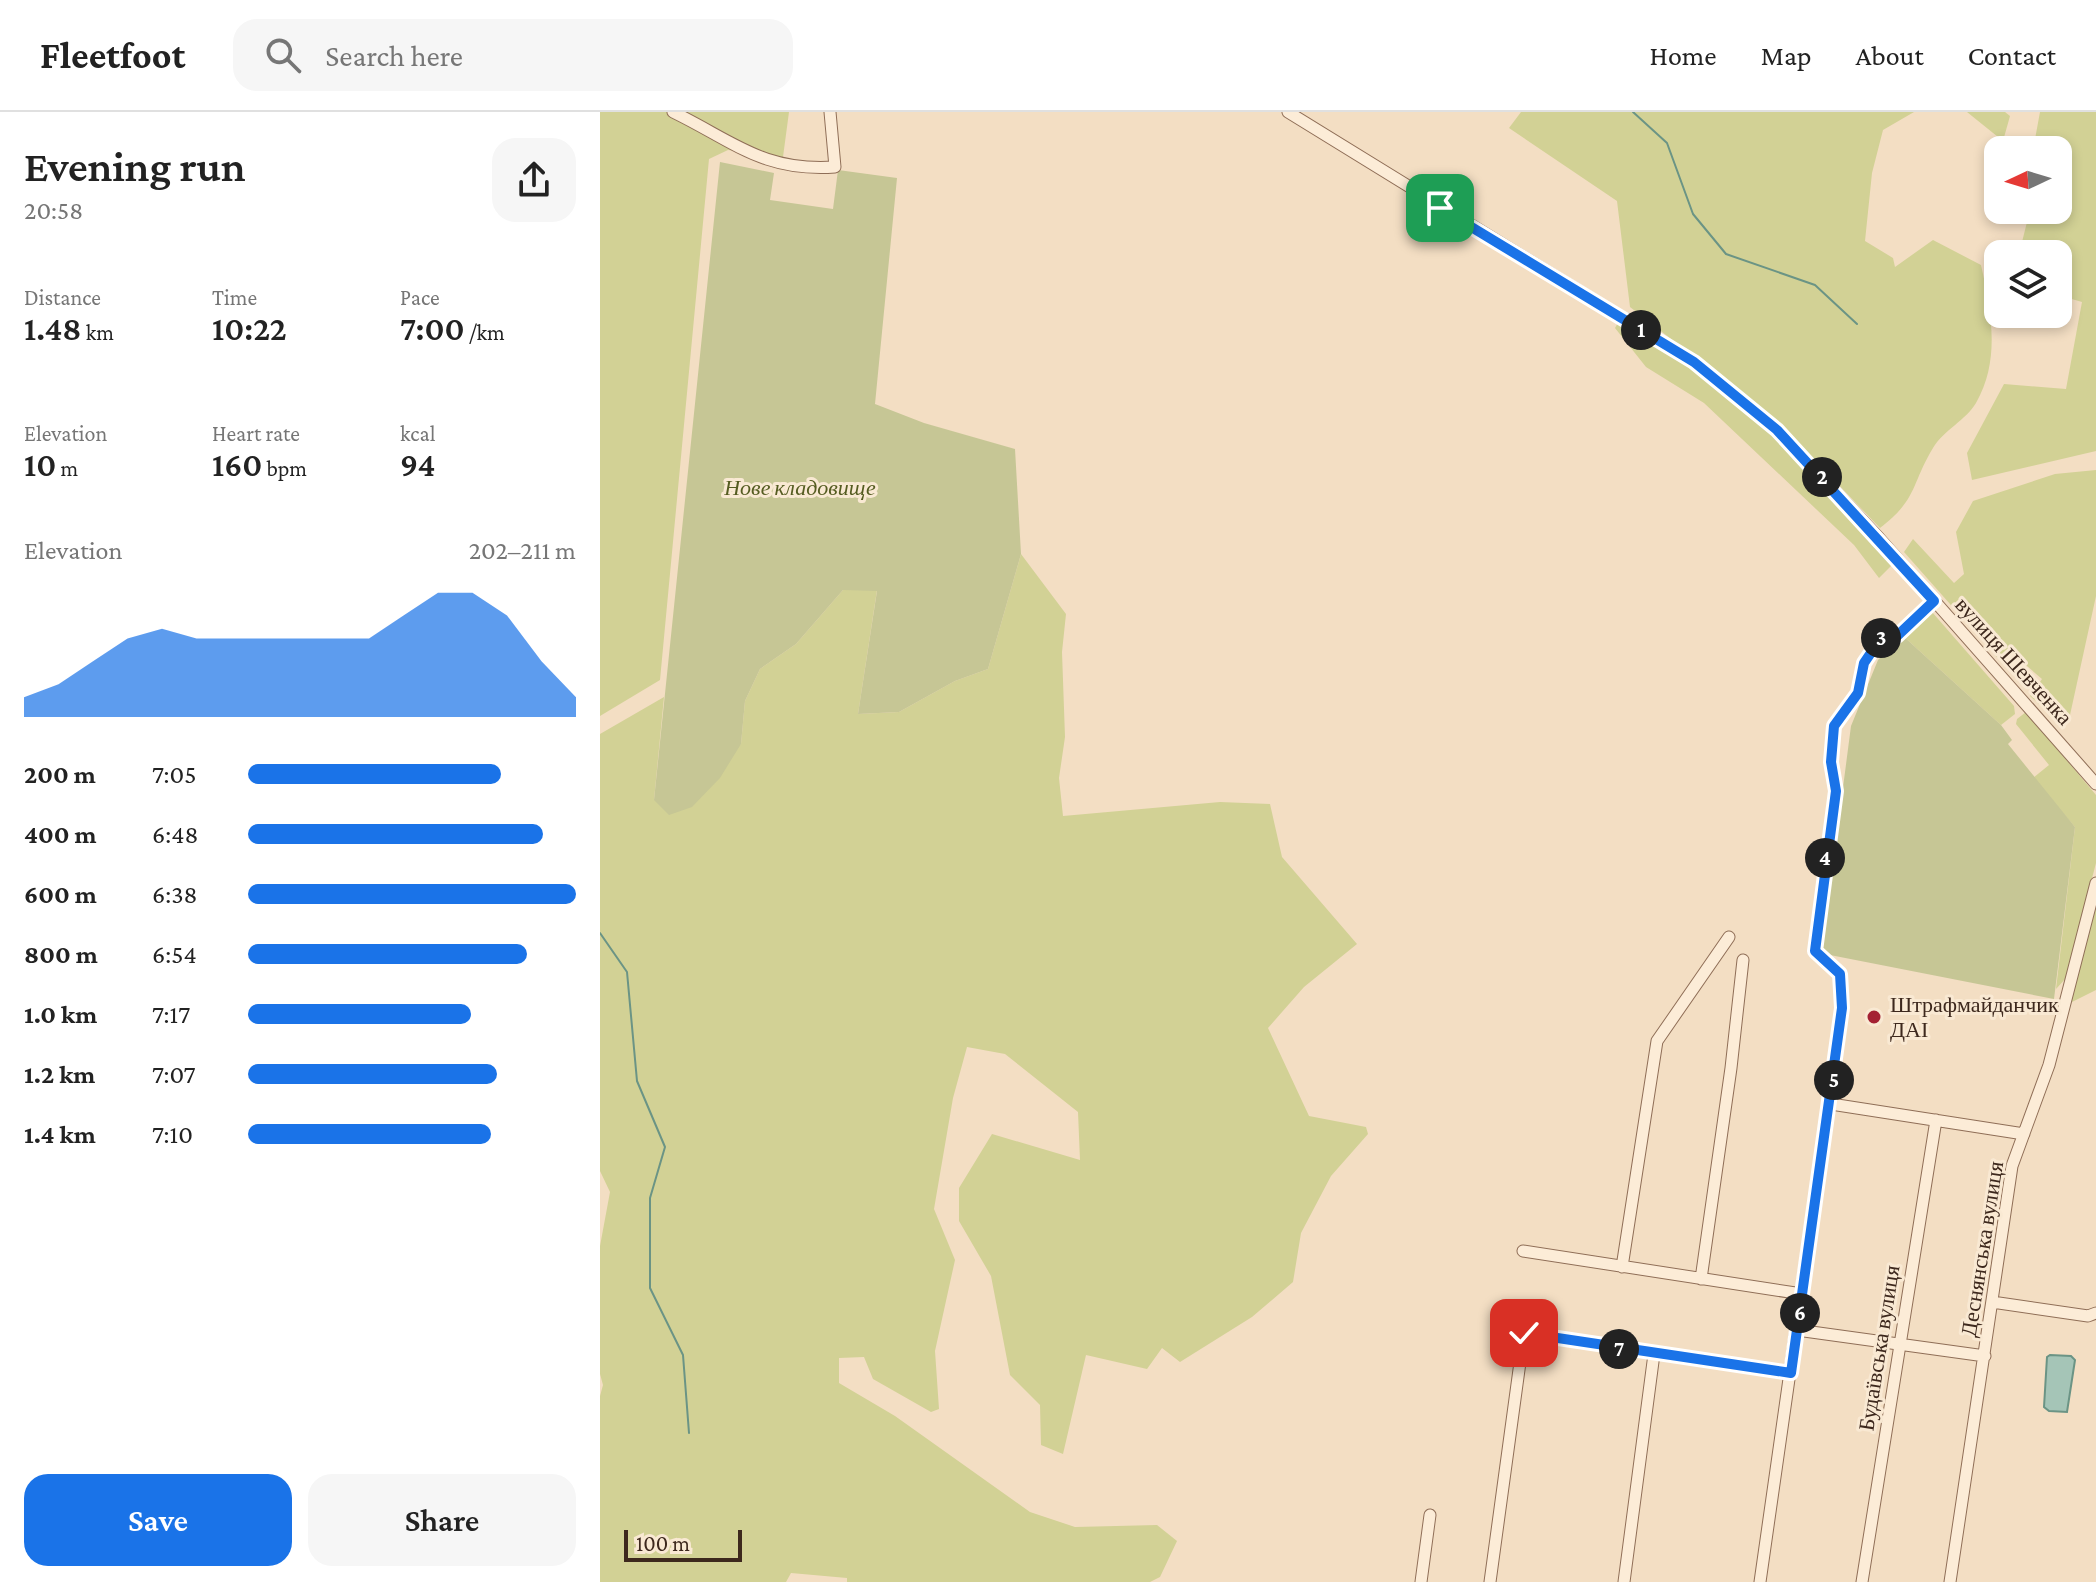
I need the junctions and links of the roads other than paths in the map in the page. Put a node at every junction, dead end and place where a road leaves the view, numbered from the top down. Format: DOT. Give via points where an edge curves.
graph roads {
  1 [pos="673,112"];
  2 [pos="830,112"];
  3 [pos="1288,112"];
  4 [pos="1934,601"];
  5 [pos="2096,784"];
  6 [pos="2096,883"];
  7 [pos="1729,937"];
  8 [pos="1743,960"];
  9 [pos="1831,1104"];
  10 [pos="1936,1120"];
  11 [pos="2024,1134"];
  12 [pos="1523,1251"];
  13 [pos="1622,1267"];
  14 [pos="1701,1279"];
  15 [pos="1802,1294"];
  16 [pos="1992,1302"];
  17 [pos="2096,1313"];
  18 [pos="1797,1330"];
  19 [pos="1899,1343"];
  20 [pos="1654,1354"];
  21 [pos="1985,1356"];
  22 [pos="1791,1373"];
  23 [pos="1430,1515"];
  24 [pos="1421,1582"];
  25 [pos="1490,1582"];
  26 [pos="1624,1582"];
  27 [pos="1760,1582"];
  28 [pos="1862,1582"];
  29 [pos="1950,1582"];
  1 -- 2 [label="street" via="749,155 814,169 835,167"];
  3 -- 4 [label="street, вулиця Шевченка" via="1694,362 1777,430"];
  4 -- 5 [label="street, вулиця Шевченка"];
  4 -- 9 [label="street" via="1897,636 1881,638 1864,663 1858,693 1834,726 1831,762 1836,791 1815,951 1840,974 1842,988"];
  6 -- 11 [label="street, Деснянська вулиця" via="2049,1065"];
  7 -- 13 [label="street" via="1657,1041"];
  8 -- 14 [label="street"];
  9 -- 10 [label="street"];
  9 -- 15 [label="street"];
  10 -- 11 [label="street"];
  10 -- 19 [label="street, Будаївська вулиця"];
  11 -- 16 [label="street, Деснянська вулиця" via="2012,1166"];
  12 -- 13 [label="street"];
  13 -- 14 [label="street"];
  14 -- 15 [label="street"];
  15 -- 18 [label="street"];
  16 -- 17 [label="street"];
  16 -- 21 [label="street, Деснянська вулиця"];
  18 -- 19 [label="street"];
  18 -- 22 [label="street"];
  19 -- 21 [label="street"];
  19 -- 28 [label="street, Будаївська вулиця"];
  20 -- 22 [label="street"];
  20 -- 25 [label="street" via="1519,1333"];
  20 -- 26 [label="street"];
  21 -- 29 [label="street, Деснянська вулиця"];
  22 -- 27 [label="street"];
  23 -- 24 [label="street"];
}
